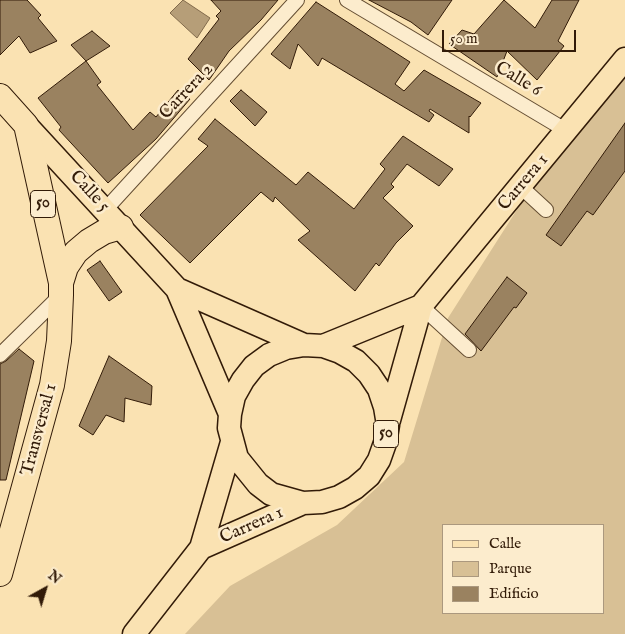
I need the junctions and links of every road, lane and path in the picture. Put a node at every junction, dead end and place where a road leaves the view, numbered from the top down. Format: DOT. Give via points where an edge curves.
graph roads {
  1 [pos="297,0"];
  2 [pos="347,0"];
  3 [pos="625,59"];
  4 [pos="0,96"];
  5 [pos="26,125"];
  6 [pos="568,131"];
  7 [pos="521,187"];
  8 [pos="105,210"];
  9 [pos="546,210"];
  10 [pos="121,227"];
  11 [pos="61,289"];
  12 [pos="177,289"];
  13 [pos="421,306"];
  14 [pos="313,346"];
  15 [pos="468,350"];
  16 [pos="0,355"];
  17 [pos="230,414"];
  18 [pos="388,425"];
  19 [pos="232,442"];
  20 [pos="303,503"];
  21 [pos="5,534"];
  22 [pos="201,548"];
  23 [pos="0,574"];
  24 [pos="134,634"];
  1 -- 8 [label="street, Carrera 2"];
  2 -- 6 [label="street, Calle 6"];
  3 -- 6 [label="main road, Carrera 1"];
  4 -- 5 [label="highway, Calle 5 / 50"];
  5 -- 8 [label="main road, Calle 5 / 50"];
  5 -- 11 [label="highway, Transversal 1 / 50"];
  6 -- 7 [label="main road, Carrera 1"];
  7 -- 9 [label="street"];
  7 -- 13 [label="main road, Carrera 1"];
  8 -- 10 [label="main road, Calle 5 / 50"];
  10 -- 11 [label="highway, Transversal 1" via="104,232 82,246 66,267"];
  10 -- 12 [label="main road, Calle 5 / 50"];
  11 -- 16 [label="street"];
  11 -- 21 [label="highway, Transversal 1 / 50" via="59,341 52,385"];
  12 -- 14 [label="main road, Calle 5 / 50"];
  12 -- 17 [label="main road, Calle 5 / 50"];
  13 -- 14 [label="main road, Carrera 1"];
  13 -- 15 [label="street"];
  13 -- 18 [label="main road, Carrera 1"];
  14 -- 17 [label="main road, 50" via="286,348 254,366 242,380"];
  14 -- 18 [label="main road, 50" via="340,352 369,374 379,390"];
  17 -- 19 [label="main road, 50"];
  18 -- 20 [label="main road, 50" via="379,460 369,476 339,497"];
  19 -- 20 [label="main road, 50" via="237,458 258,484 271,494"];
  19 -- 22 [label="main road, Carrera 1 / 50"];
  20 -- 22 [label="main road, Carrera 1 / 50"];
  21 -- 23 [label="highway, Transversal 1 / 50"];
  22 -- 24 [label="main road, Carrera 1 / 50"];
}
